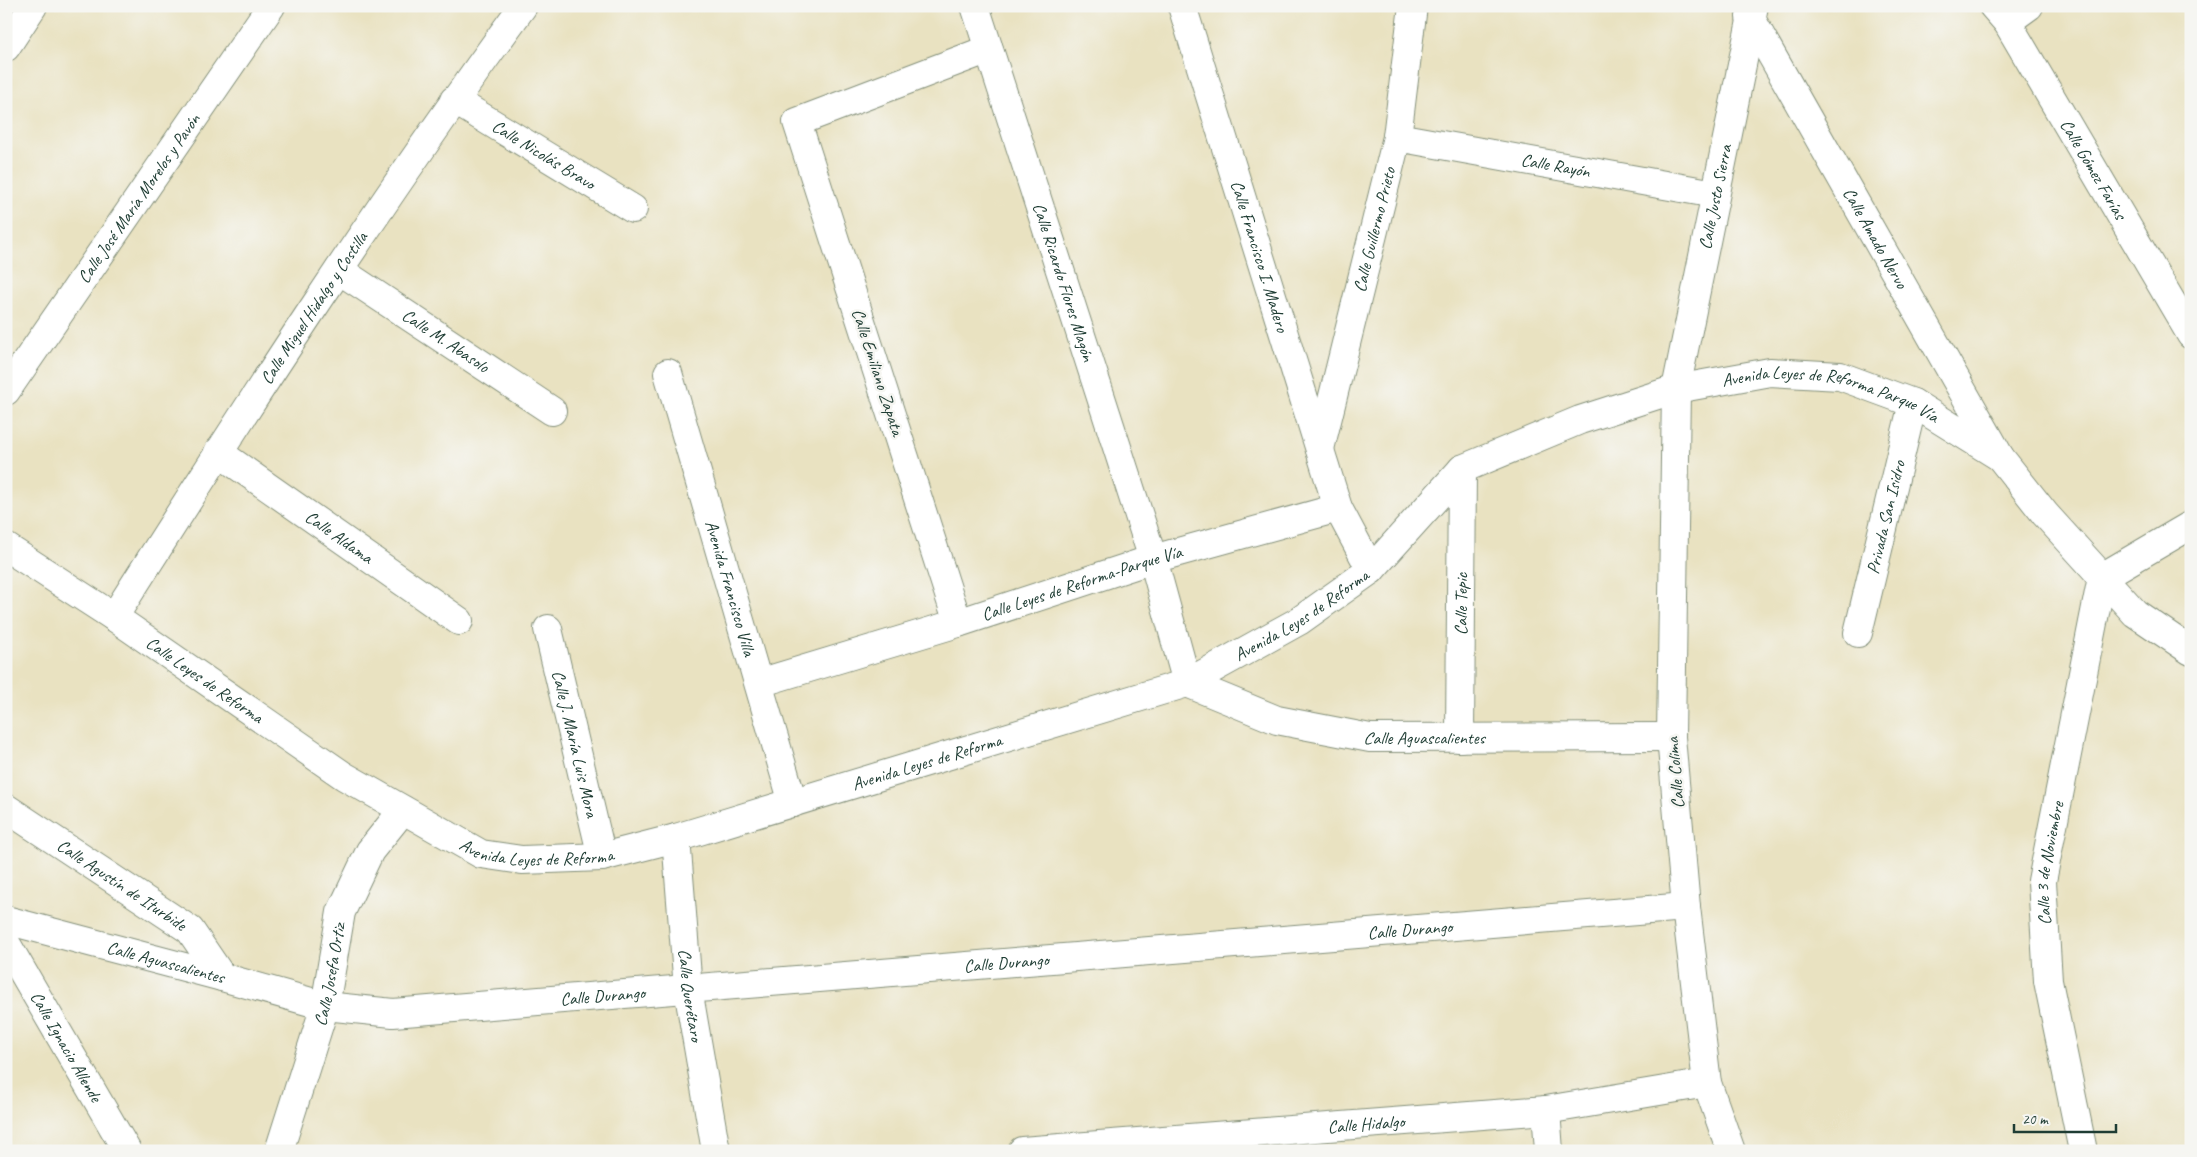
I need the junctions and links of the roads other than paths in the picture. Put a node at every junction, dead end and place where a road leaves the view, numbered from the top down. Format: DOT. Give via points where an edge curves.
graph roads {
  1 [pos="33,6"];
  2 [pos="271,6"];
  3 [pos="523,6"];
  4 [pos="974,6"];
  5 [pos="1182,6"];
  6 [pos="1413,6"];
  7 [pos="2029,6"];
  8 [pos="1752,12"];
  9 [pos="2000,14"];
  10 [pos="6,47"];
  11 [pos="989,49"];
  12 [pos="454,100"];
  13 [pos="1397,137"];
  14 [pos="1714,194"];
  15 [pos="633,209"];
  16 [pos="339,270"];
  17 [pos="2191,335"];
  18 [pos="668,373"];
  19 [pos="1676,389"];
  20 [pos="6,391"];
  21 [pos="1913,403"];
  22 [pos="552,411"];
  23 [pos="1320,449"];
  24 [pos="218,452"];
  25 [pos="2000,457"];
  26 [pos="1462,469"];
  27 [pos="1338,508"];
  28 [pos="1414,525"];
  29 [pos="2191,525"];
  30 [pos="6,547"];
  31 [pos="1153,558"];
  32 [pos="1370,570"];
  33 [pos="2102,577"];
  34 [pos="114,617"];
  35 [pos="459,621"];
  36 [pos="958,623"];
  37 [pos="548,629"];
  38 [pos="1858,633"];
  39 [pos="2191,651"];
  40 [pos="758,683"];
  41 [pos="1187,683"];
  42 [pos="1671,737"];
  43 [pos="1460,738"];
  44 [pos="793,803"];
  45 [pos="6,808"];
  46 [pos="403,810"];
  47 [pos="676,838"];
  48 [pos="602,857"];
  49 [pos="1686,907"];
  50 [pos="8,928"];
  51 [pos="222,977"];
  52 [pos="688,989"];
  53 [pos="325,1006"];
  54 [pos="1707,1083"];
  55 [pos="1546,1110"];
  56 [pos="127,1151"];
  57 [pos="279,1151"];
  58 [pos="716,1151"];
  59 [pos="1022,1151"];
  60 [pos="1550,1151"];
  61 [pos="1732,1151"];
  62 [pos="2083,1151"];
  1 -- 10 [label="street"];
  2 -- 20 [label="street, Calle José María Morelos y Pavón"];
  3 -- 12 [label="street, Calle Miguel Hidalgo y Costilla"];
  4 -- 11 [label="street, Calle Ricardo Flores Magón"];
  5 -- 23 [label="street, Calle Francisco I. Madero"];
  6 -- 13 [label="street, Calle Guillermo Prieto"];
  7 -- 9 [label="street"];
  8 -- 14 [label="street, Calle Justo Sierra"];
  8 -- 25 [label="street, Calle Amado Nervo"];
  9 -- 17 [label="street, Calle Gómez Farías"];
  11 -- 31 [label="street, Calle Ricardo Flores Magón"];
  11 -- 36 [label="street, Calle Emiliano Zapata" via="797,122"];
  12 -- 15 [label="street, Calle Nicolás Bravo"];
  12 -- 16 [label="street, Calle Miguel Hidalgo y Costilla"];
  13 -- 14 [label="street, Calle Rayón"];
  13 -- 23 [label="street, Calle Guillermo Prieto"];
  14 -- 19 [label="street, Calle Justo Sierra"];
  16 -- 22 [label="street, Calle M. Abasolo"];
  16 -- 24 [label="street, Calle Miguel Hidalgo y Costilla"];
  18 -- 40 [label="street, Avenida Francisco Villa"];
  19 -- 21 [label="street, Avenida Leyes de Reforma Parque Vía" via="1770,372 1840,376"];
  19 -- 26 [label="street, Avenida Leyes de Reforma Parque Vía" via="1580,420"];
  19 -- 42 [label="street, Calle Colima"];
  21 -- 25 [label="street, Avenida Leyes de Reforma Parque Vía"];
  21 -- 38 [label="street, Privada San Isidro"];
  23 -- 27 [label="street, Calle Francisco I. Madero"];
  24 -- 34 [label="street, Calle Miguel Hidalgo y Costilla"];
  24 -- 35 [label="street, Calle Aldama"];
  25 -- 33 [label="street, Avenida Leyes de Reforma Parque Vía" via="2045,514"];
  26 -- 28 [label="street, Avenida Leyes de Reforma Parque Vía"];
  26 -- 43 [label="street, Calle Tepic"];
  27 -- 31 [label="street, Calle Leyes de Reforma-Parque Vía"];
  27 -- 32 [label="street"];
  28 -- 32 [label="street, Avenida Leyes de Reforma"];
  29 -- 33 [label="street"];
  30 -- 34 [label="street, Calle Leyes de Reforma"];
  31 -- 36 [label="street, Calle Leyes de Reforma-Parque Vía"];
  31 -- 41 [label="street, Calle Ricardo Flores Magón"];
  32 -- 41 [label="street, Avenida Leyes de Reforma" via="1299,621"];
  33 -- 39 [label="street, Avenida Leyes de Reforma Parque Vía" via="2135,613"];
  33 -- 62 [label="street, Calle 3 de Noviembre" via="2042,881 2048,982"];
  34 -- 46 [label="street, Calle Leyes de Reforma" via="344,776"];
  36 -- 40 [label="street, Calle Leyes de Reforma-Parque Vía"];
  37 -- 48 [label="street, Calle J. María Luis Mora"];
  40 -- 44 [label="street, Avenida Francisco Villa"];
  41 -- 43 [label="street, Calle Aguascalientes" via="1277,720 1370,738"];
  41 -- 44 [label="street, Avenida Leyes de Reforma"];
  42 -- 43 [label="street, Calle Aguascalientes"];
  42 -- 49 [label="street, Calle Colima"];
  44 -- 47 [label="street, Avenida Leyes de Reforma"];
  45 -- 51 [label="street, Calle Agustín de Iturbide" via="190,930"];
  46 -- 48 [label="street, Avenida Leyes de Reforma" via="481,854 522,860"];
  46 -- 53 [label="street, Calle Josefa Ortiz" via="370,851 341,912"];
  47 -- 48 [label="street, Avenida Leyes de Reforma"];
  47 -- 52 [label="street, Calle Querétaro"];
  49 -- 52 [label="street, Calle Durango"];
  49 -- 54 [label="street, Calle Colima"];
  50 -- 51 [label="street, Calle Aguascalientes"];
  50 -- 56 [label="street, Calle Ignacio Allende"];
  51 -- 53 [label="street, Calle Aguascalientes"];
  52 -- 53 [label="street, Calle Durango" via="393,1013"];
  52 -- 58 [label="street, Calle Querétaro"];
  53 -- 57 [label="street, Calle Josefa Ortiz"];
  54 -- 55 [label="street, Calle Hidalgo"];
  54 -- 61 [label="street, Calle Colima"];
  55 -- 59 [label="street, Calle Hidalgo"];
  55 -- 60 [label="street"];
}
